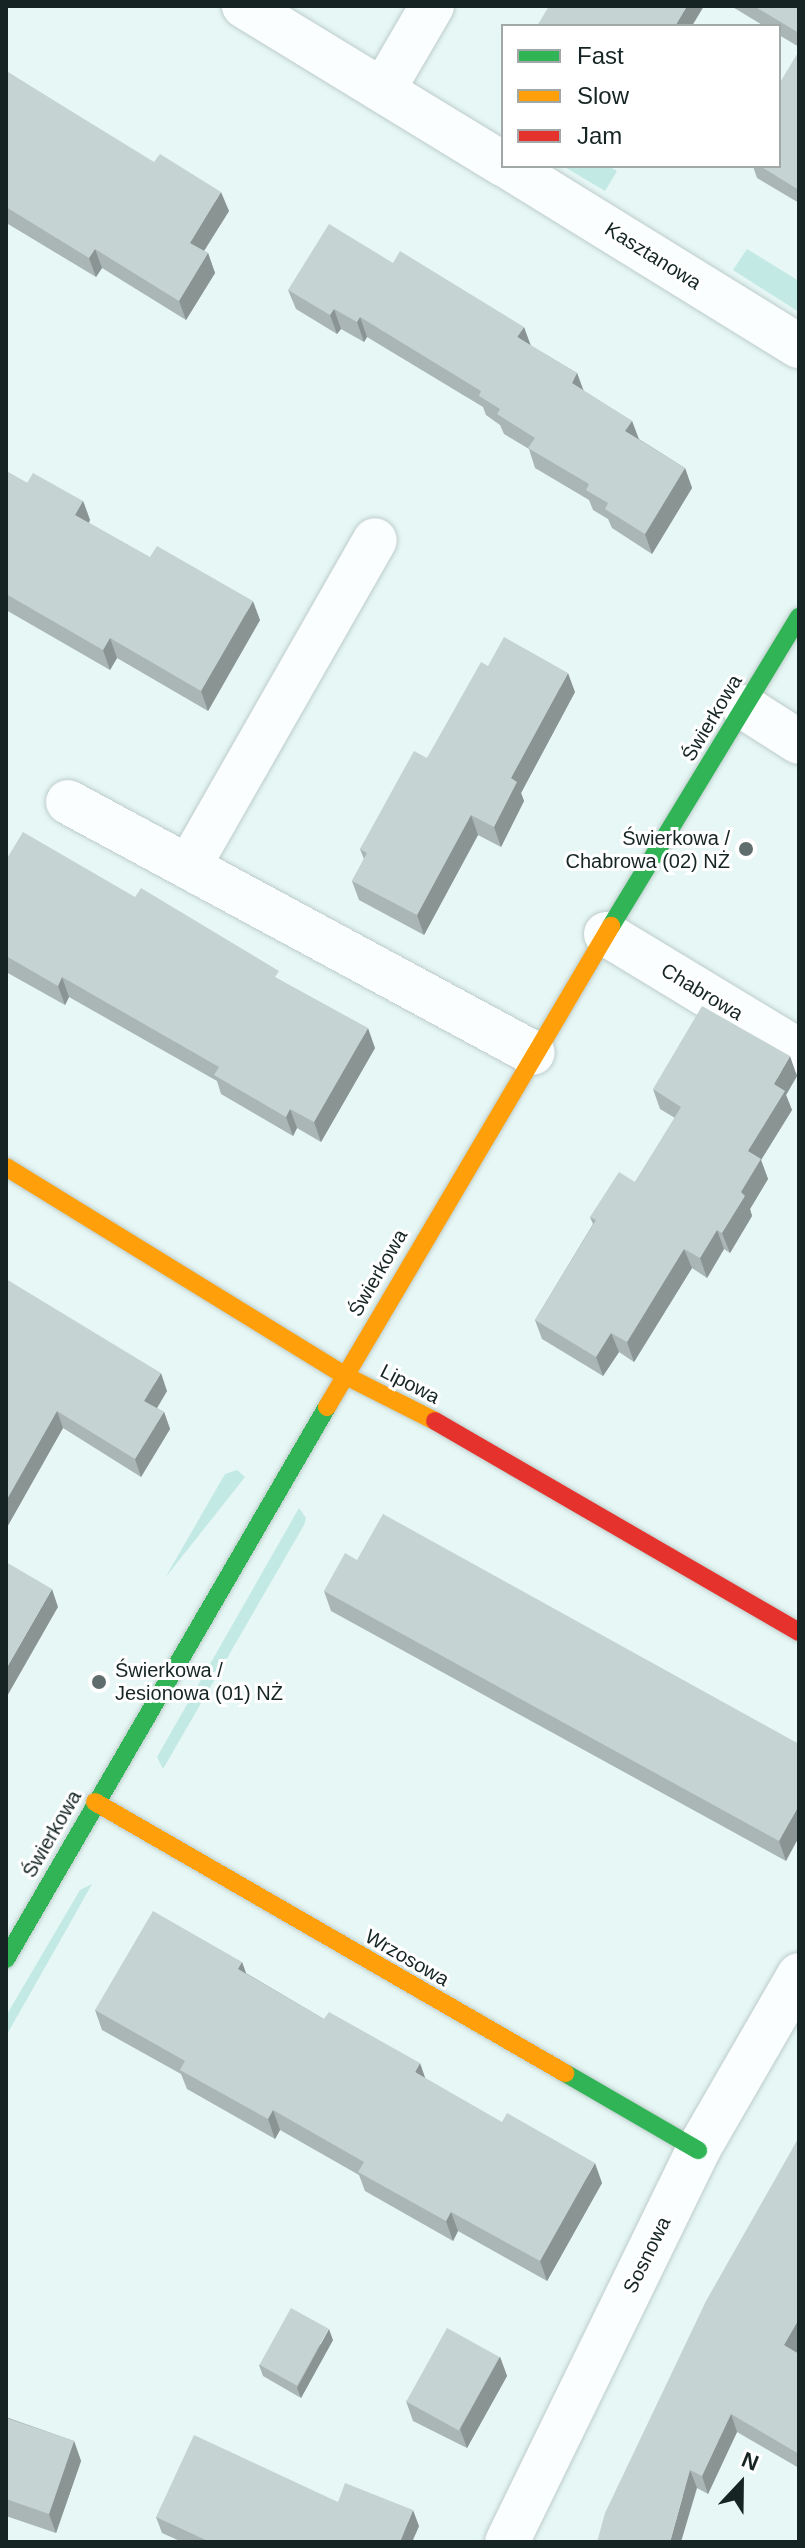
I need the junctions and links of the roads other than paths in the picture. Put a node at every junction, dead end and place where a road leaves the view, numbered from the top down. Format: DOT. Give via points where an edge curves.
graph roads {
  1 [pos="244,6"];
  2 [pos="432,6"];
  3 [pos="383,90"];
  4 [pos="501,163"];
  5 [pos="510,168"];
  6 [pos="799,346"];
  7 [pos="375,540"];
  8 [pos="799,617"];
  9 [pos="744,707"];
  10 [pos="799,742"];
  11 [pos="68,802"];
  12 [pos="189,866"];
  13 [pos="606,934"];
  14 [pos="799,1051"];
  15 [pos="533,1053"];
  16 [pos="6,1167"];
  17 [pos="344,1375"];
  18 [pos="799,1632"];
  19 [pos="95,1802"];
  20 [pos="6,1959"];
  21 [pos="799,1975"];
  22 [pos="698,2150"];
  23 [pos="507,2542"];
  1 -- 3 [label="street, Kasztanowa"];
  2 -- 3 [label="street"];
  3 -- 4 [label="street, Kasztanowa"];
  5 -- 6 [label="street, Kasztanowa"];
  7 -- 12 [label="street"];
  8 -- 9 [label="street, Świerkowa"];
  9 -- 10 [label="street"];
  9 -- 13 [label="street, Świerkowa"];
  11 -- 12 [label="street"];
  12 -- 15 [label="street"];
  13 -- 14 [label="street, Chabrowa"];
  13 -- 15 [label="street, Świerkowa"];
  15 -- 17 [label="street, Świerkowa"];
  16 -- 17 [label="street, Lipowa"];
  17 -- 18 [label="street, Lipowa" via="430,1418"];
  17 -- 19 [label="street, Świerkowa"];
  19 -- 20 [label="street, Świerkowa"];
  19 -- 22 [label="street, Wrzosowa"];
  21 -- 22 [label="street, Sosnowa"];
  22 -- 23 [label="street, Sosnowa"];
}
